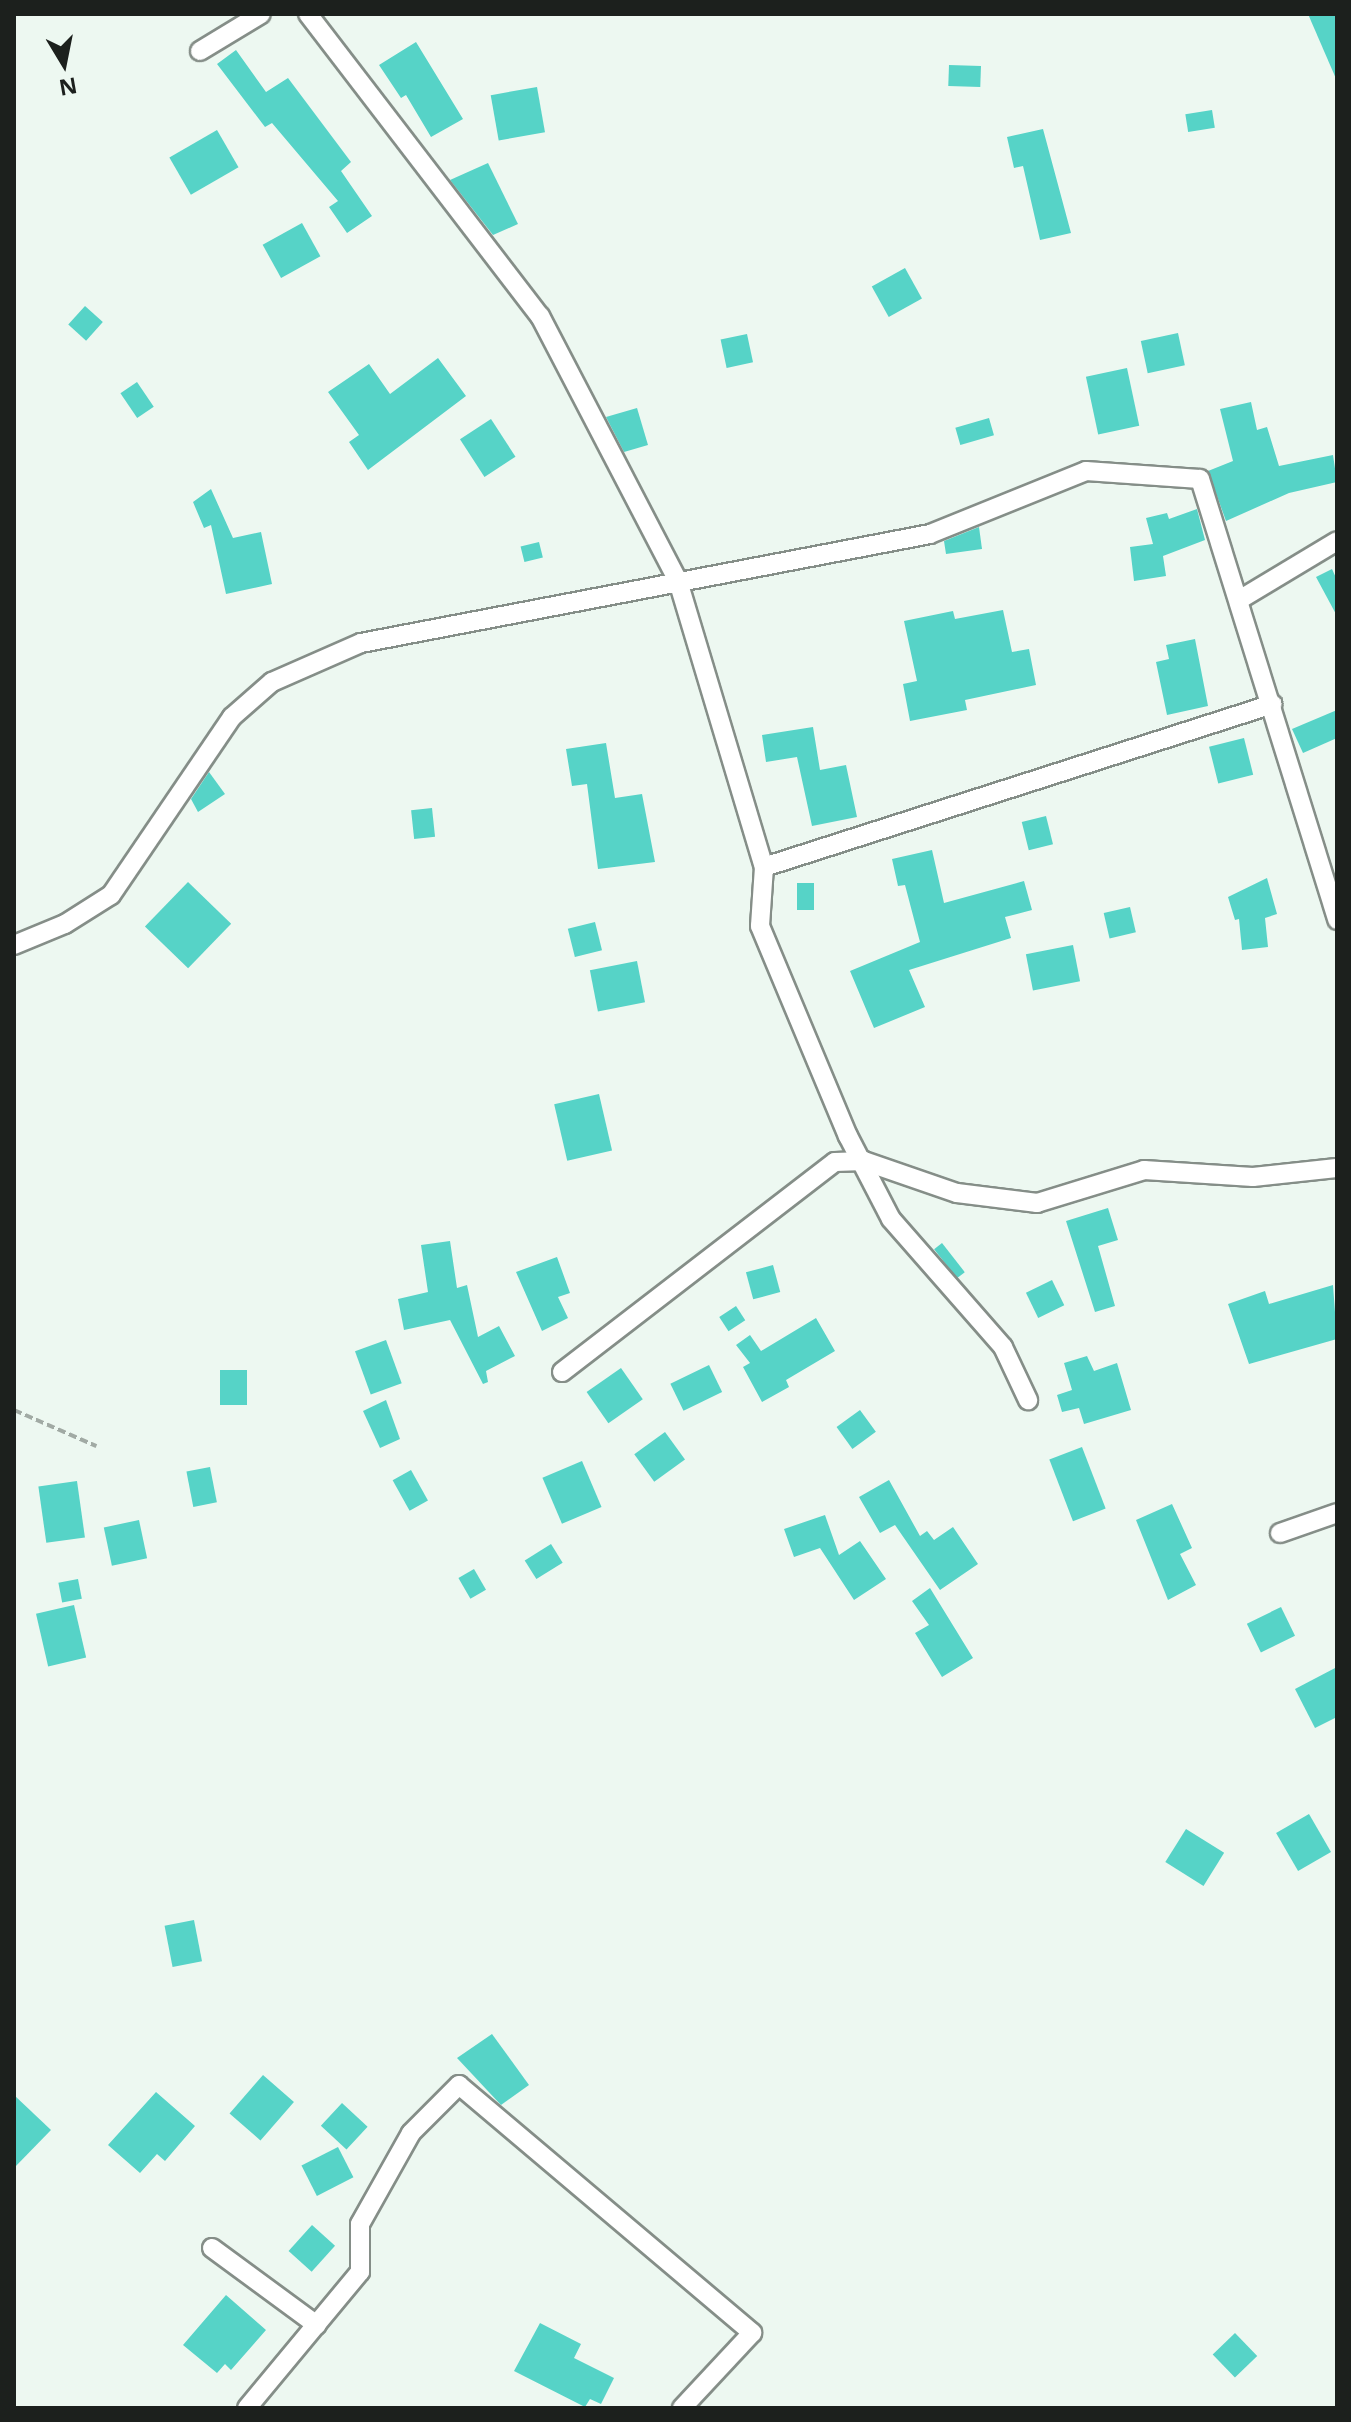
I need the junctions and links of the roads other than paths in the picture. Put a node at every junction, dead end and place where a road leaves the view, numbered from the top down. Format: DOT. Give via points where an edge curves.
graph roads {
  1 [pos="261,14"];
  2 [pos="308,14"];
  3 [pos="200,51"];
  4 [pos="1337,541"];
  5 [pos="678,581"];
  6 [pos="1239,600"];
  7 [pos="1273,704"];
  8 [pos="764,867"];
  9 [pos="1337,920"];
  10 [pos="14,945"];
  11 [pos="864,1161"];
  12 [pos="1337,1168"];
  13 [pos="562,1372"];
  14 [pos="1028,1400"];
  15 [pos="1337,1513"];
  16 [pos="1280,1533"];
  17 [pos="212,2248"];
  18 [pos="317,2325"];
  19 [pos="247,2408"];
  20 [pos="682,2408"];
  1 -- 3 [label="street"];
  2 -- 5 [label="street" via="540,316"];
  4 -- 6 [label="street"];
  5 -- 6 [label="street" via="930,534 1086,471 1200,479"];
  5 -- 8 [label="street"];
  5 -- 10 [label="street" via="361,643 272,682 232,717 111,895 65,924"];
  6 -- 7 [label="street"];
  7 -- 8 [label="street"];
  7 -- 9 [label="street"];
  8 -- 11 [label="street" via="760,926 848,1136"];
  11 -- 12 [label="street" via="957,1193 1037,1203 1144,1170 1253,1177"];
  11 -- 13 [label="street" via="835,1162"];
  11 -- 14 [label="street" via="891,1219 1003,1347"];
  15 -- 16 [label="street"];
  17 -- 18 [label="street"];
  18 -- 19 [label="street"];
  18 -- 20 [label="street" via="360,2272 360,2224 411,2133 459,2085 752,2333"];
}
